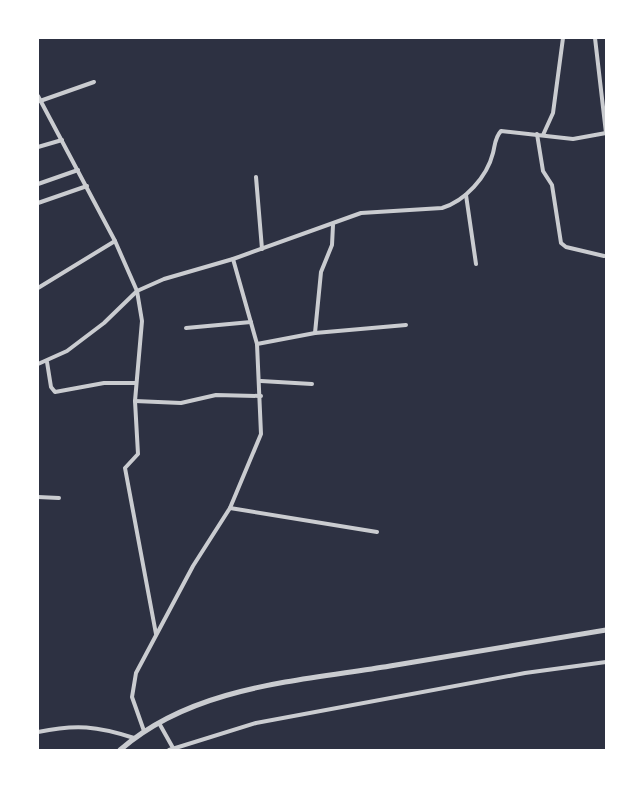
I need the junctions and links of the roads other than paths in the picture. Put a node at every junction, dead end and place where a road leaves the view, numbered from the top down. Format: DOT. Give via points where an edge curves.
graph roads {
  1 [pos="563,38"];
  2 [pos="595,38"];
  3 [pos="94,82"];
  4 [pos="38,96"];
  5 [pos="40,105"];
  6 [pos="606,133"];
  7 [pos="537,134"];
  8 [pos="543,135"];
  9 [pos="62,140"];
  10 [pos="38,147"];
  11 [pos="78,170"];
  12 [pos="256,177"];
  13 [pos="38,184"];
  14 [pos="87,186"];
  15 [pos="466,195"];
  16 [pos="38,203"];
  17 [pos="333,225"];
  18 [pos="115,241"];
  19 [pos="262,249"];
  20 [pos="604,256"];
  21 [pos="233,259"];
  22 [pos="476,264"];
  23 [pos="38,288"];
  24 [pos="136,291"];
  25 [pos="251,322"];
  26 [pos="406,325"];
  27 [pos="186,328"];
  28 [pos="315,333"];
  29 [pos="257,344"];
  30 [pos="47,362"];
  31 [pos="38,364"];
  32 [pos="261,381"];
  33 [pos="135,383"];
  34 [pos="312,384"];
  35 [pos="261,396"];
  36 [pos="135,401"];
  37 [pos="38,497"];
  38 [pos="58,498"];
  39 [pos="230,508"];
  40 [pos="376,532"];
  41 [pos="606,630"];
  42 [pos="156,634"];
  43 [pos="606,662"];
  44 [pos="159,723"];
  45 [pos="144,731"];
  46 [pos="38,732"];
  47 [pos="134,738"];
  48 [pos="171,749"];
  49 [pos="120,750"];
  1 -- 8 [label="street" via="553,114"];
  2 -- 6 [label="street"];
  3 -- 5 [label="street"];
  4 -- 5 [label="street"];
  5 -- 9 [label="street"];
  6 -- 8 [label="street" via="573,139"];
  7 -- 8 [label="street"];
  7 -- 15 [label="street" via="499,132 489,164"];
  7 -- 20 [label="street" via="543,171 552,185 561,243"];
  9 -- 10 [label="street"];
  9 -- 11 [label="street"];
  11 -- 13 [label="street"];
  11 -- 14 [label="street"];
  12 -- 19 [label="street"];
  14 -- 16 [label="street"];
  14 -- 18 [label="street"];
  15 -- 17 [label="street" via="442,208 361,213"];
  15 -- 22 [label="street"];
  17 -- 19 [label="street"];
  17 -- 28 [label="street" via="332,245 321,272"];
  18 -- 23 [label="street"];
  18 -- 24 [label="street"];
  19 -- 21 [label="street"];
  21 -- 24 [label="street"];
  21 -- 25 [label="street"];
  24 -- 30 [label="street" via="104,323"];
  24 -- 33 [label="street" via="142,328"];
  25 -- 27 [label="street"];
  25 -- 29 [label="street"];
  26 -- 28 [label="street"];
  28 -- 29 [label="street"];
  29 -- 32 [label="street"];
  30 -- 31 [label="street"];
  30 -- 33 [label="street" via="55,392 104,383"];
  32 -- 34 [label="street"];
  32 -- 35 [label="street"];
  33 -- 36 [label="street"];
  35 -- 36 [label="street" via="216,395 181,403"];
  35 -- 39 [label="street" via="259,443"];
  36 -- 42 [label="street" via="138,454 125,468"];
  37 -- 38 [label="street"];
  39 -- 40 [label="street"];
  39 -- 42 [label="street"];
  41 -- 44 [label="street" via="238,692"];
  42 -- 45 [label="street" via="132,688 133,704"];
  43 -- 48 [label="street" via="484,680 256,723"];
  44 -- 45 [label="street"];
  44 -- 48 [label="street"];
  45 -- 47 [label="street"];
  46 -- 47 [label="street" via="84,726"];
  47 -- 49 [label="street"];
}
